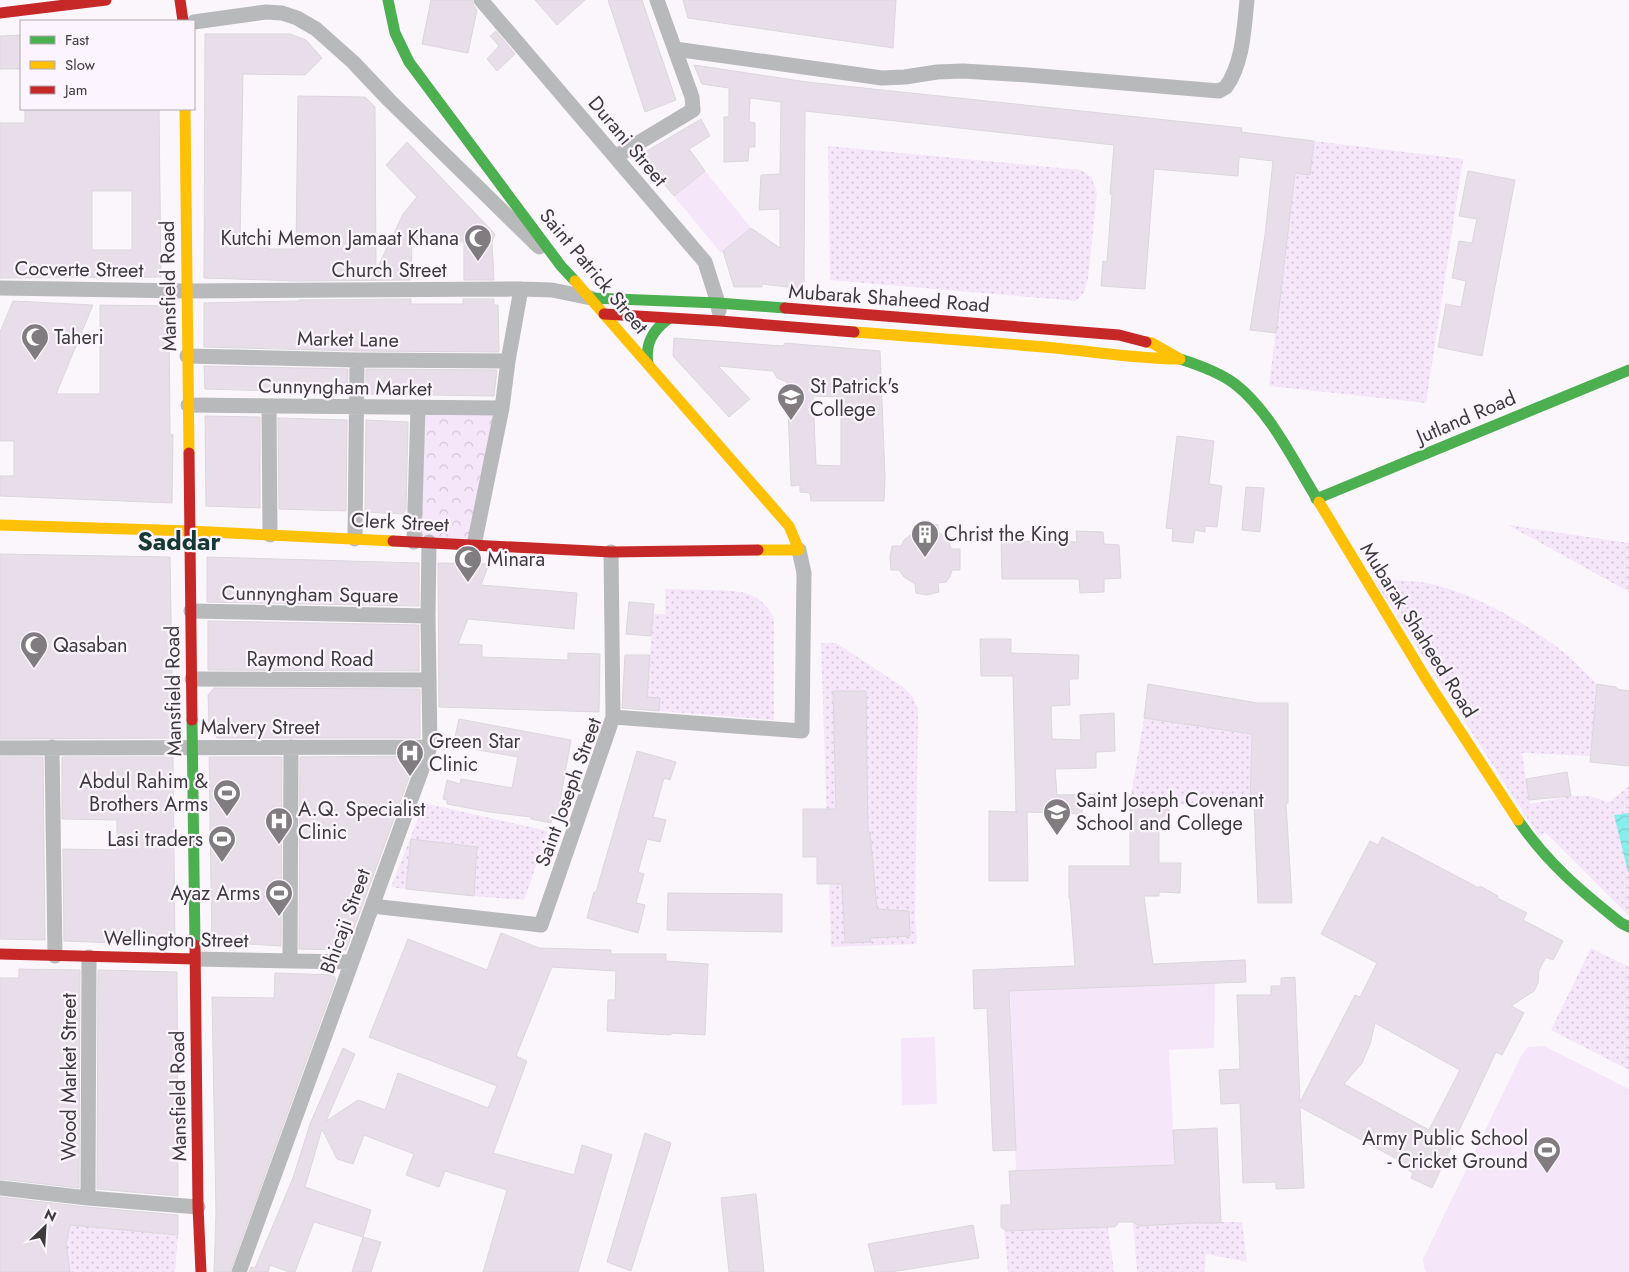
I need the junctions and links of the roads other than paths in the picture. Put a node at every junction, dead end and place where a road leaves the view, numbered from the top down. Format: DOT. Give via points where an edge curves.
graph roads {
  1 [pos="106,0"];
  2 [pos="180,0"];
  3 [pos="388,0"];
  4 [pos="481,0"];
  5 [pos="657,0"];
  6 [pos="1247,0"];
  7 [pos="0,13"];
  8 [pos="184,20"];
  9 [pos="195,22"];
  10 [pos="675,49"];
  11 [pos="184,110"];
  12 [pos="615,157"];
  13 [pos="560,266"];
  14 [pos="0,288"];
  15 [pos="521,289"];
  16 [pos="187,291"];
  17 [pos="590,298"];
  18 [pos="718,303"];
  19 [pos="604,314"];
  20 [pos="668,319"];
  21 [pos="720,321"];
  22 [pos="187,356"];
  23 [pos="1180,359"];
  24 [pos="358,360"];
  25 [pos="508,361"];
  26 [pos="648,364"];
  27 [pos="1629,370"];
  28 [pos="188,405"];
  29 [pos="269,406"];
  30 [pos="357,407"];
  31 [pos="418,408"];
  32 [pos="502,408"];
  33 [pos="1316,499"];
  34 [pos="0,525"];
  35 [pos="190,530"];
  36 [pos="270,534"];
  37 [pos="355,539"];
  38 [pos="421,542"];
  39 [pos="474,545"];
  40 [pos="799,550"];
  41 [pos="611,552"];
  42 [pos="191,611"];
  43 [pos="428,616"];
  44 [pos="192,678"];
  45 [pos="428,680"];
  46 [pos="613,717"];
  47 [pos="52,747"];
  48 [pos="193,747"];
  49 [pos="291,747"];
  50 [pos="430,747"];
  51 [pos="0,748"];
  52 [pos="372,906"];
  53 [pos="1629,927"];
  54 [pos="0,954"];
  55 [pos="56,956"];
  56 [pos="88,957"];
  57 [pos="195,959"];
  58 [pos="290,961"];
  59 [pos="351,962"];
  60 [pos="0,1188"];
  61 [pos="88,1198"];
  62 [pos="198,1207"];
  63 [pos="201,1272"];
  64 [pos="239,1272"];
  1 -- 7 [label="street"];
  2 -- 8 [label="street"];
  3 -- 13 [label="street, Saint Patrick Street" via="394,33 409,62"];
  4 -- 12 [label="street, Durani Street"];
  5 -- 10 [label="street"];
  6 -- 10 [label="street" via="1236,66 1226,87 1219,91 963,71 882,78"];
  9 -- 13 [label="street" via="266,12 282,13 316,29"];
  10 -- 12 [label="street" via="692,97 693,110"];
  11 -- 16 [label="street, Mansfield Road"];
  12 -- 18 [label="street, Durani Street" via="705,262"];
  13 -- 17 [label="street, Saint Patrick Street"];
  14 -- 16 [label="street, Cocverte Street"];
  15 -- 16 [label="street, Church Street"];
  15 -- 17 [label="street, Church Street" via="552,290"];
  15 -- 25 [label="street"];
  16 -- 22 [label="street, Mansfield Road"];
  17 -- 18 [label="street, Mubarak Shaheed Road"];
  17 -- 19 [label="street, Saint Patrick Street"];
  18 -- 21 [label="street, Durani Street"];
  18 -- 23 [label="street, Mubarak Shaheed Road" via="1119,335 1152,343"];
  19 -- 20 [label="street, Mubarak Shaheed Road"];
  19 -- 26 [label="street, Saint Patrick Street"];
  20 -- 21 [label="street, Mubarak Shaheed Road"];
  20 -- 26 [label="street" via="649,338"];
  21 -- 23 [label="street, Mubarak Shaheed Road"];
  22 -- 24 [label="street, Market Lane"];
  22 -- 28 [label="street, Mansfield Road"];
  23 -- 33 [label="street, Mubarak Shaheed Road" via="1207,368 1235,384 1264,412"];
  24 -- 25 [label="street, Market Lane"];
  24 -- 30 [label="street"];
  25 -- 32 [label="street"];
  26 -- 40 [label="street, Saint Patrick Street" via="789,526"];
  27 -- 33 [label="street, Jutland Road"];
  28 -- 29 [label="street, Cunnyngham Market"];
  28 -- 35 [label="street, Mansfield Road"];
  29 -- 30 [label="street, Cunnyngham Market"];
  29 -- 36 [label="street"];
  30 -- 31 [label="street, Cunnyngham Market"];
  30 -- 37 [label="street"];
  31 -- 32 [label="street, Cunnyngham Market"];
  31 -- 38 [label="street, Bhicaji Street"];
  32 -- 39 [label="street"];
  33 -- 53 [label="street, Mubarak Shaheed Road" via="1428,682 1532,841 1573,884"];
  34 -- 35 [label="street, Clerk Street"];
  35 -- 36 [label="street, Clerk Street"];
  35 -- 42 [label="street, Mansfield Road"];
  36 -- 37 [label="street, Clerk Street"];
  37 -- 38 [label="street, Clerk Street"];
  38 -- 39 [label="street, Clerk Street"];
  38 -- 43 [label="street, Bhicaji Street"];
  39 -- 41 [label="street, Clerk Street"];
  40 -- 41 [label="street, Clerk Street"];
  40 -- 46 [label="street, Saint Joseph Street" via="804,573 802,731"];
  41 -- 46 [label="street"];
  42 -- 43 [label="street, Cunnyngham Square"];
  42 -- 44 [label="street, Mansfield Road"];
  43 -- 45 [label="street, Bhicaji Street"];
  44 -- 45 [label="street, Raymond Road"];
  44 -- 48 [label="street, Mansfield Road"];
  45 -- 50 [label="street, Bhicaji Street"];
  46 -- 52 [label="street, Saint Joseph Street" via="541,925"];
  47 -- 48 [label="street, Malvery Street"];
  47 -- 51 [label="street, Malvery Street"];
  47 -- 55 [label="street"];
  48 -- 49 [label="street, Malvery Street"];
  48 -- 57 [label="street, Mansfield Road"];
  49 -- 50 [label="street, Malvery Street"];
  49 -- 58 [label="street"];
  50 -- 52 [label="street, Bhicaji Street"];
  52 -- 59 [label="street, Bhicaji Street"];
  54 -- 55 [label="street, Wellington Street"];
  55 -- 56 [label="street, Wellington Street"];
  56 -- 57 [label="street, Wellington Street"];
  56 -- 61 [label="street, Wood Market Street"];
  57 -- 58 [label="street, Wellington Street"];
  57 -- 62 [label="street, Mansfield Road"];
  58 -- 59 [label="street, Wellington Street"];
  59 -- 64 [label="street, Bhicaji Street"];
  60 -- 61 [label="street"];
  61 -- 62 [label="street"];
  62 -- 63 [label="street, Mansfield Road"];
}
